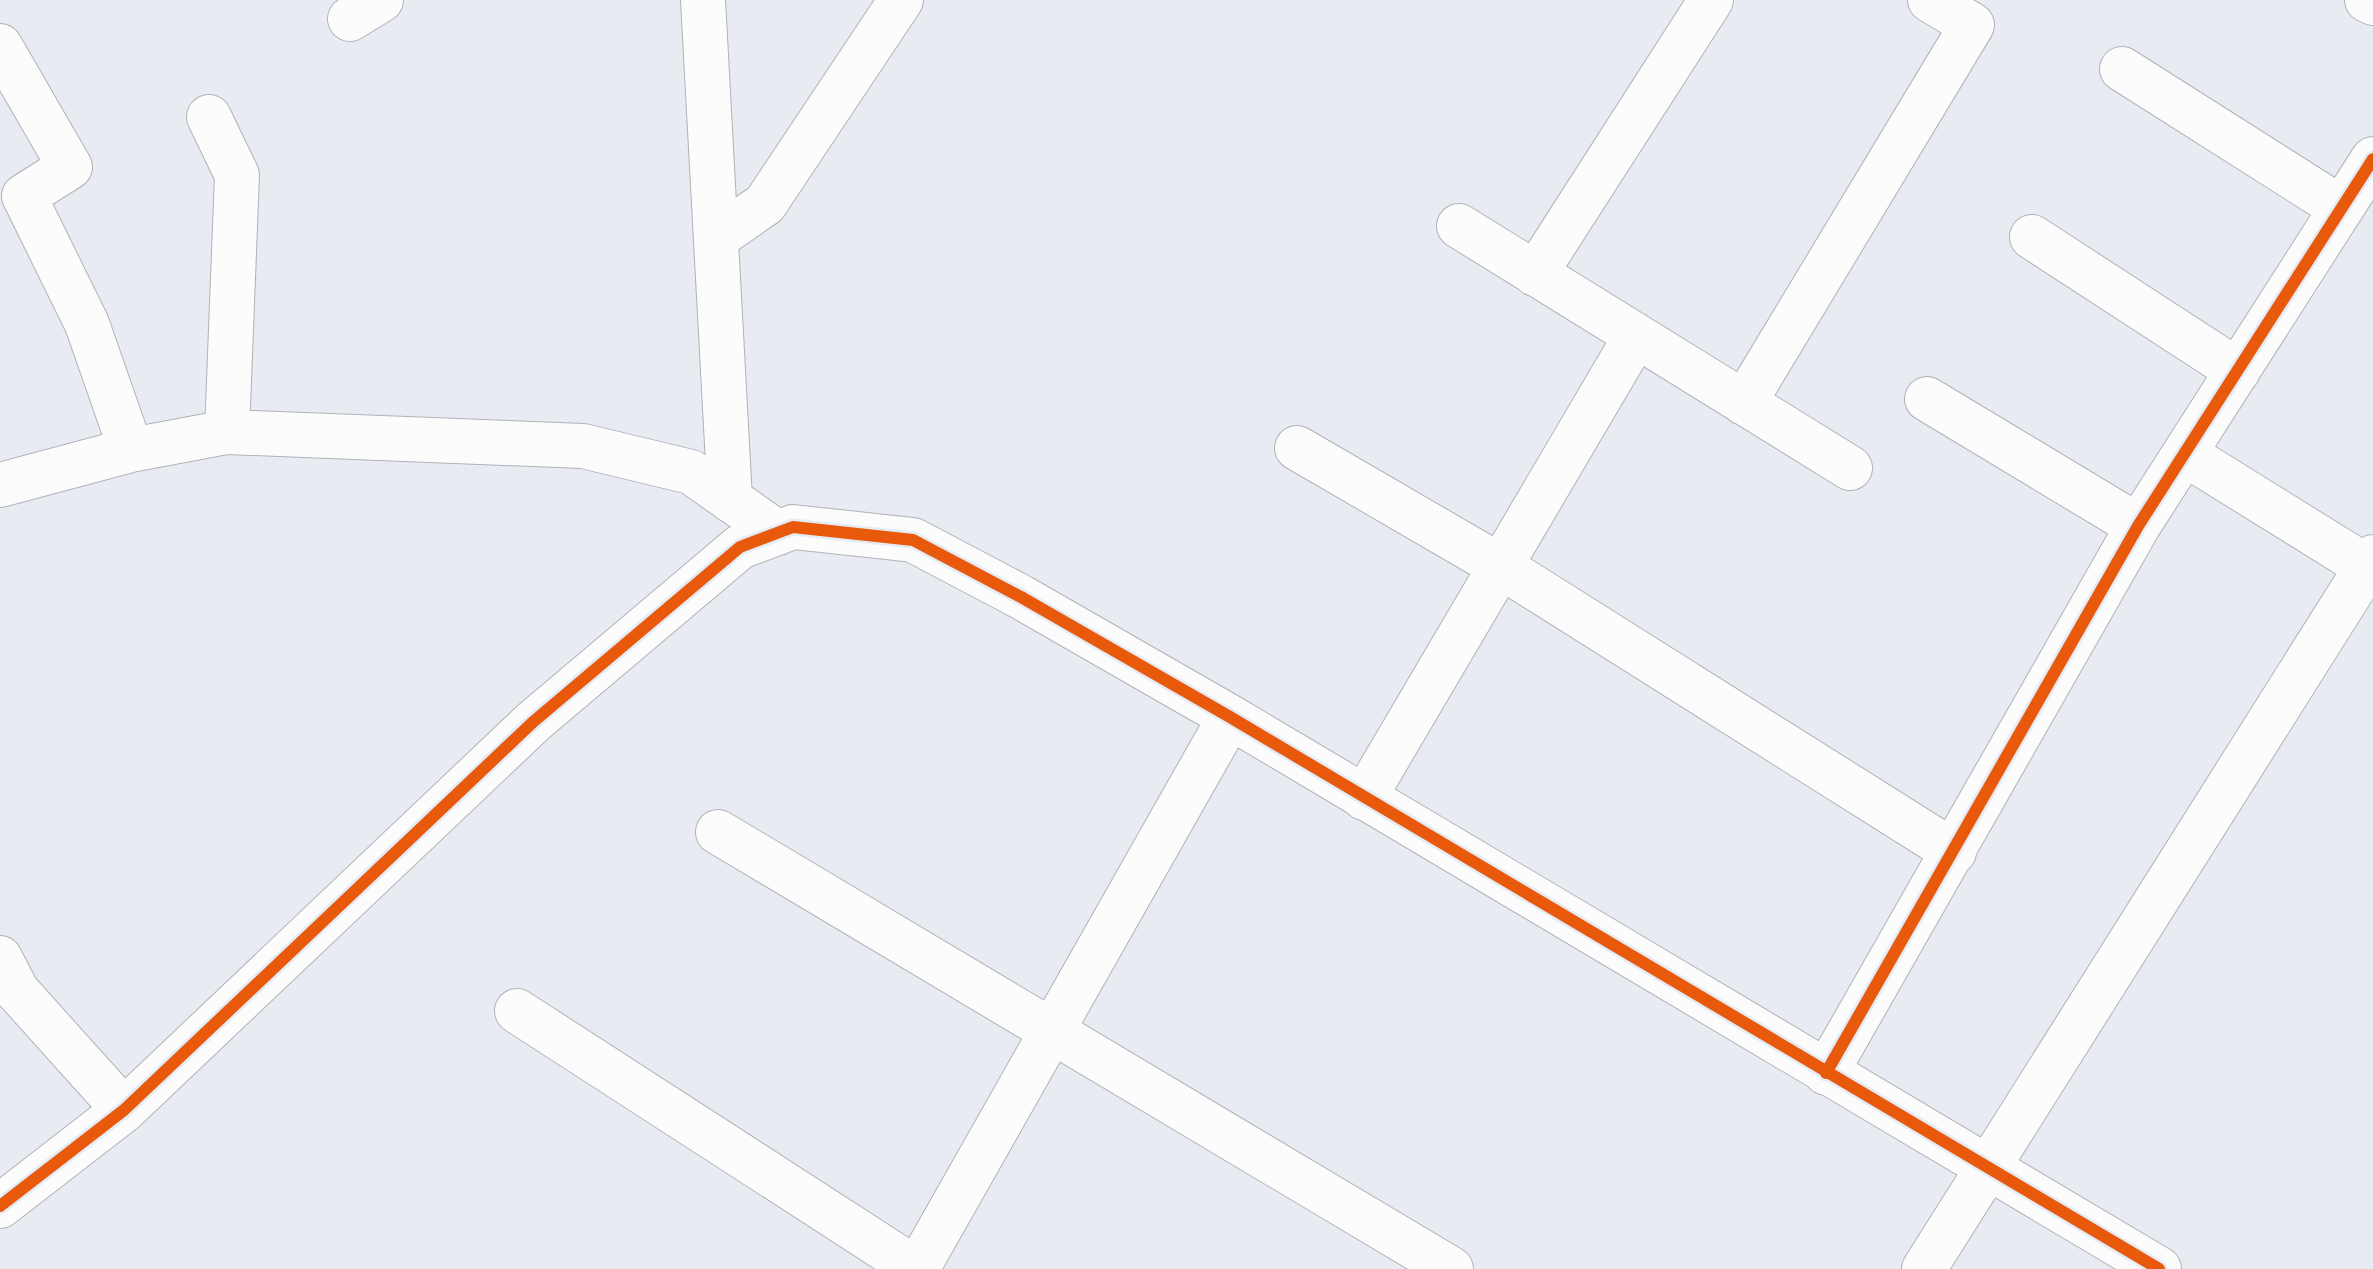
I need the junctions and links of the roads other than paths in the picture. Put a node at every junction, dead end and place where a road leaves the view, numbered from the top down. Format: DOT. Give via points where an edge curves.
graph roads {
  1 [pos="703,0"];
  2 [pos="901,0"];
  3 [pos="1711,0"];
  4 [pos="1930,0"];
  5 [pos="2367,0"];
  6 [pos="2373,3"];
  7 [pos="0,46"];
  8 [pos="2122,69"];
  9 [pos="209,117"];
  10 [pos="2373,159"];
  11 [pos="2341,208"];
  12 [pos="1459,226"];
  13 [pos="2032,237"];
  14 [pos="716,238"];
  15 [pos="1535,274"];
  16 [pos="1636,336"];
  17 [pos="2238,371"];
  18 [pos="1927,399"];
  19 [pos="1744,403"];
  20 [pos="227,432"];
  21 [pos="1297,448"];
  22 [pos="131,450"];
  23 [pos="2185,454"];
  24 [pos="1850,468"];
  25 [pos="0,485"];
  26 [pos="730,500"];
  27 [pos="2138,526"];
  28 [pos="778,533"];
  29 [pos="2370,562"];
  30 [pos="1500,566"];
  31 [pos="1230,717"];
  32 [pos="1364,798"];
  33 [pos="718,832"];
  34 [pos="1954,852"];
  35 [pos="0,958"];
  36 [pos="517,1011"];
  37 [pos="1050,1028"];
  38 [pos="1826,1073"];
  39 [pos="124,1110"];
  40 [pos="1990,1169"];
  41 [pos="0,1206"];
  42 [pos="917,1269"];
  43 [pos="1451,1269"];
  44 [pos="1924,1269"];
  45 [pos="2159,1269"];
  1 -- 14 [label="street"];
  2 -- 14 [label="street" via="765,204"];
  3 -- 15 [label="street"];
  4 -- 19 [label="street" via="1972,25"];
  5 -- 6 [label="street"];
  7 -- 22 [label="street" via="70,167 24,196 87,324"];
  8 -- 11 [label="street"];
  9 -- 20 [label="street" via="237,175"];
  10 -- 11 [label="street"];
  11 -- 17 [label="street"];
  12 -- 15 [label="street"];
  13 -- 17 [label="street"];
  14 -- 26 [label="street"];
  15 -- 16 [label="street"];
  16 -- 19 [label="street"];
  16 -- 30 [label="street"];
  17 -- 23 [label="street"];
  18 -- 27 [label="street"];
  19 -- 24 [label="street"];
  20 -- 22 [label="street"];
  20 -- 26 [label="street" via="583,446 691,472"];
  21 -- 30 [label="street"];
  22 -- 25 [label="street"];
  23 -- 27 [label="street"];
  23 -- 29 [label="street"];
  26 -- 28 [label="street"];
  27 -- 34 [label="street"];
  28 -- 31 [label="street" via="793,527 830,528 913,540"];
  28 -- 39 [label="street" via="740,547 533,722"];
  29 -- 40 [label="street"];
  30 -- 32 [label="street"];
  30 -- 34 [label="street"];
  31 -- 32 [label="street"];
  31 -- 37 [label="street"];
  32 -- 38 [label="street"];
  33 -- 37 [label="street"];
  34 -- 38 [label="street"];
  35 -- 39 [label="street" via="17,991"];
  36 -- 42 [label="street"];
  37 -- 42 [label="street"];
  37 -- 43 [label="street"];
  38 -- 40 [label="street"];
  39 -- 41 [label="street"];
  40 -- 44 [label="street"];
  40 -- 45 [label="street"];
}
